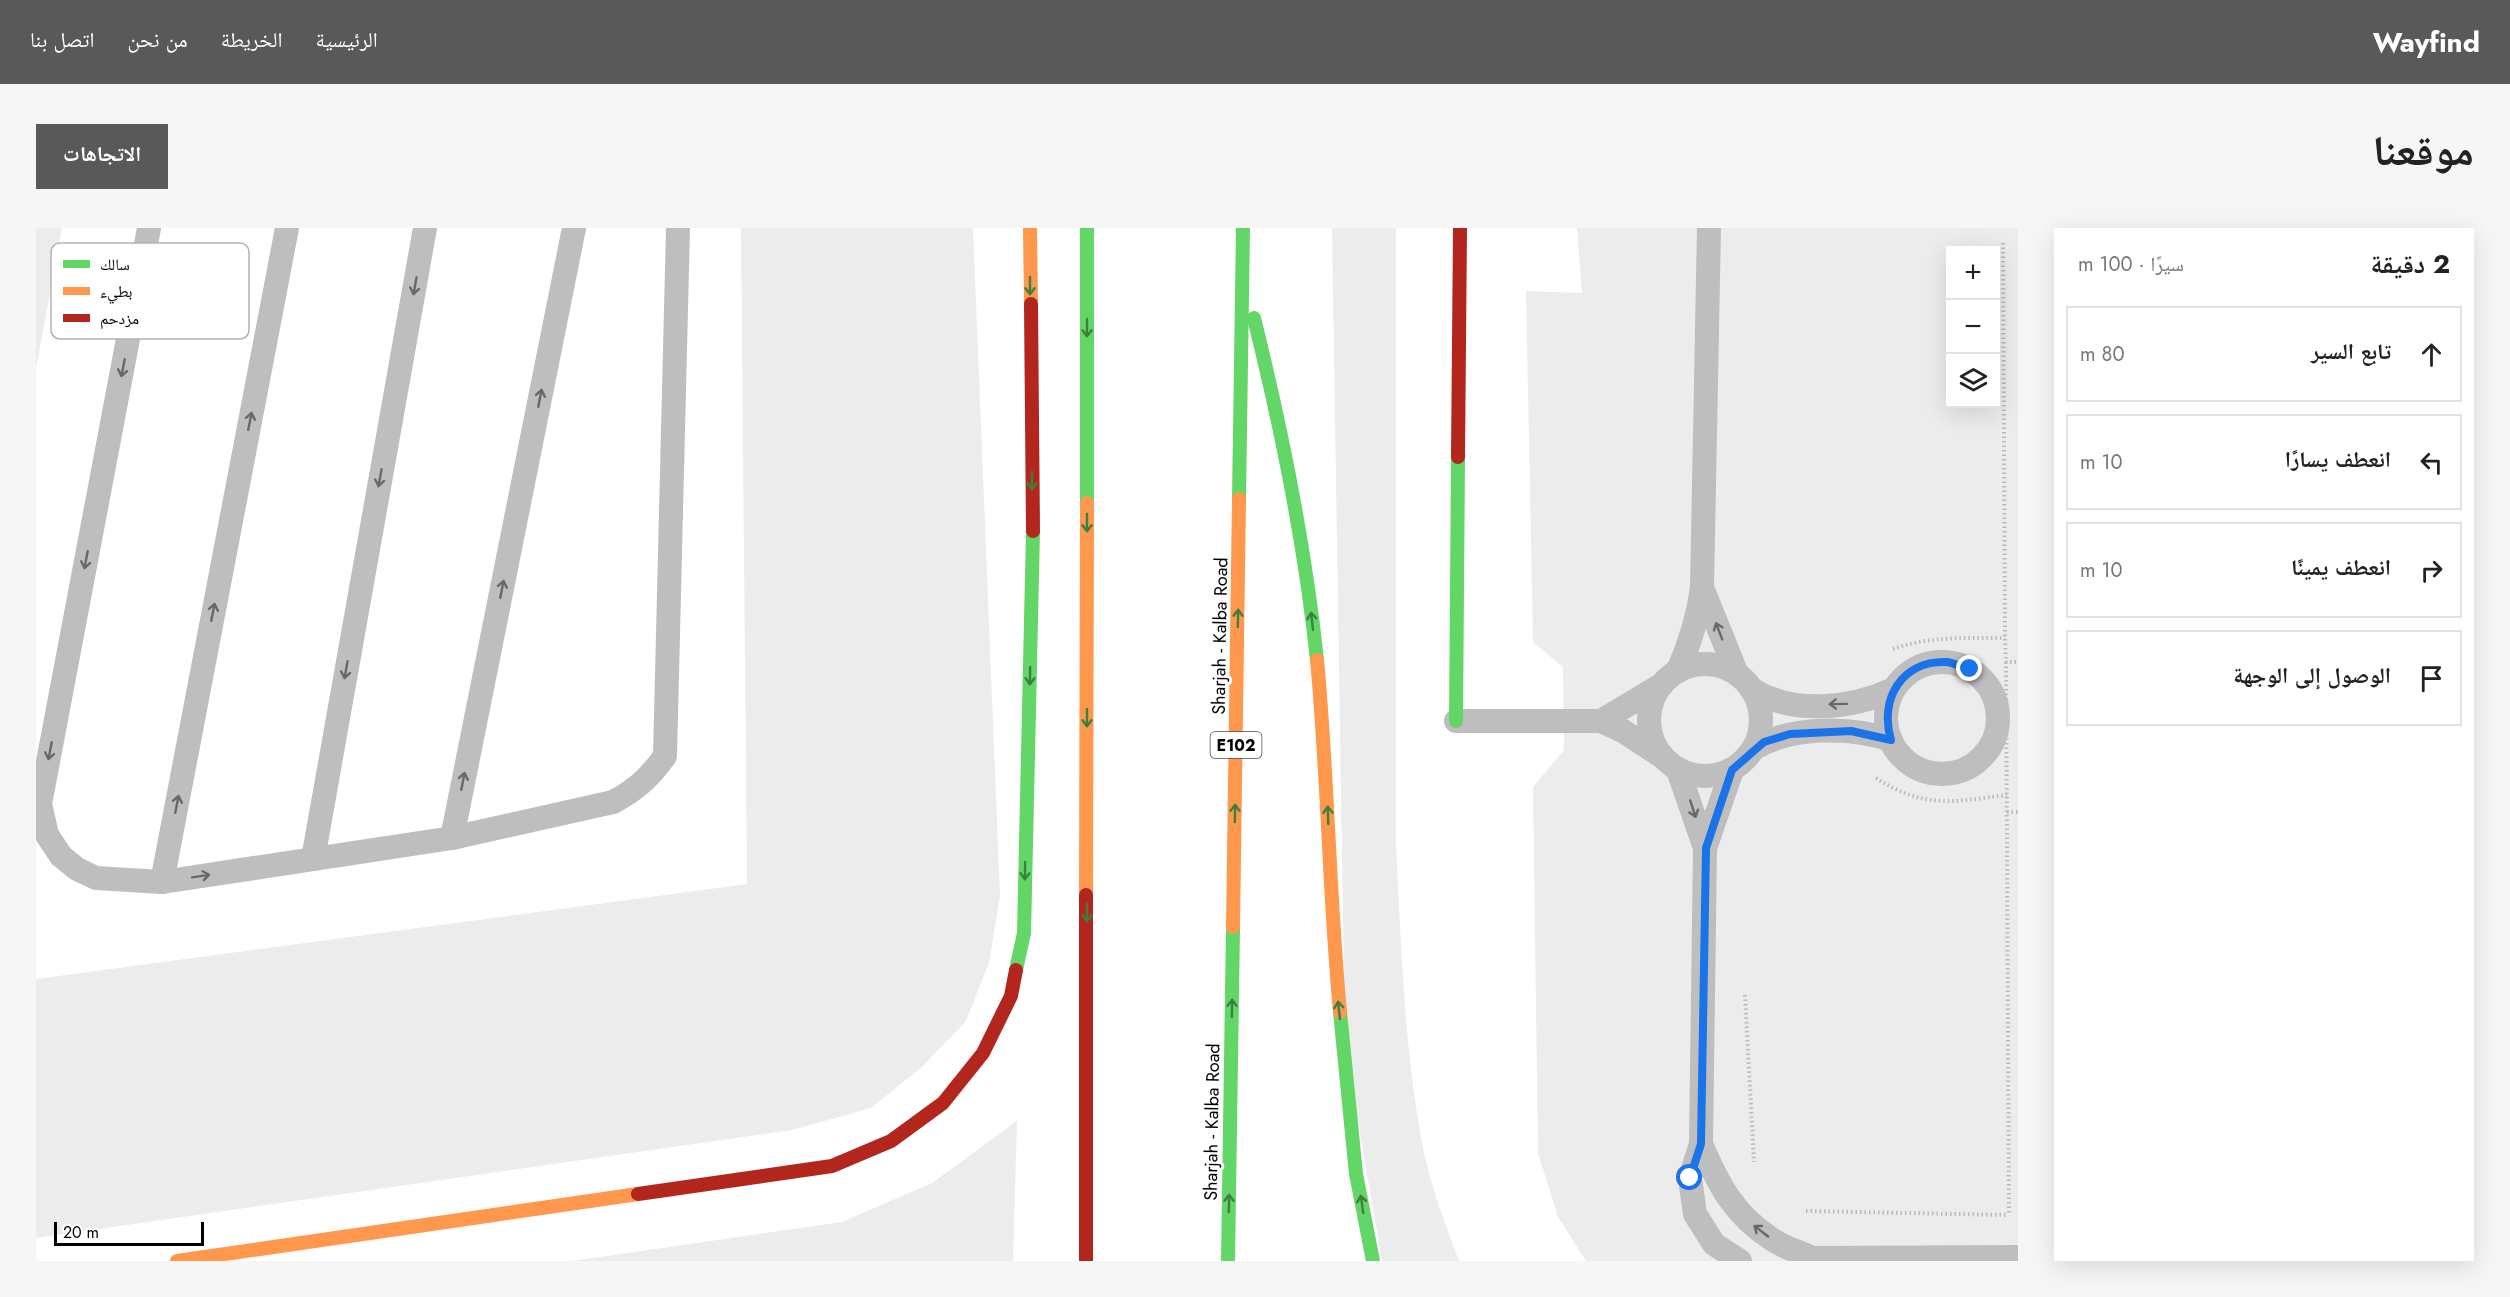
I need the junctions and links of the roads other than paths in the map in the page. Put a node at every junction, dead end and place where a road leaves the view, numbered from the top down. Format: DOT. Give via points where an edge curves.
graph roads {
  1 [pos="149,228"];
  2 [pos="287,228"];
  3 [pos="425,228"];
  4 [pos="574,228"];
  5 [pos="678,228"];
  6 [pos="1030,228"];
  7 [pos="1087,228"];
  8 [pos="1243,228"];
  9 [pos="1460,228"];
  10 [pos="1708,228"];
  11 [pos="146,243"];
  12 [pos="1243,276"];
  13 [pos="128,339"];
  14 [pos="1702,588"];
  15 [pos="1671,677"];
  16 [pos="1744,681"];
  17 [pos="1894,689"];
  18 [pos="1456,721"];
  19 [pos="1601,721"];
  20 [pos="1891,740"];
  21 [pos="1753,750"];
  22 [pos="1671,763"];
  23 [pos="1732,770"];
  24 [pos="452,838"];
  25 [pos="1706,848"];
  26 [pos="313,859"];
  27 [pos="162,882"];
  28 [pos="1701,1144"];
  29 [pos="2018,1257"];
  30 [pos="1807,1259"];
  31 [pos="177,1261"];
  32 [pos="1086,1261"];
  33 [pos="1228,1261"];
  34 [pos="1372,1261"];
  35 [pos="1740,1261"];
  1 -- 11 [label="lane, one-way"];
  27 -- 2 [label="lane, one-way"];
  3 -- 26 [label="lane, one-way"];
  24 -- 4 [label="lane, one-way"];
  5 -- 24 [label="lane" via="665,756 634,791 613,802"];
  6 -- 31 [label="main road, one-way" via="1033,567 1024,933 1011,996 983,1053 943,1103 891,1142 832,1167"];
  7 -- 32 [label="main road, one-way"];
  8 -- 12 [label="main road, Sharjah - Kalba Road / E102"];
  9 -- 18 [label="main road"];
  10 -- 14 [label="lane"];
  33 -- 12 [label="main road, Sharjah - Kalba Road / E102, one-way"];
  34 -- 12 [label="main road, one-way" via="1350,1126 1339,1011 1325,757 1310,599 1286,458"];
  13 -- 27 [label="lane, one-way" via="40,804 47,835 61,856 77,869 96,878"];
  14 -- 15 [label="lane" via="1696,626"];
  16 -- 14 [label="lane, one-way"];
  15 -- 16 [label="lane" via="1697,665 1718,666"];
  15 -- 19 [label="lane"];
  15 -- 22 [label="lane" via="1653,700 1649,720 1652,740"];
  17 -- 16 [label="lane, one-way" via="1850,704 1792,705 1764,696"];
  16 -- 21 [label="lane" via="1759,704 1761,719"];
  17 -- 20 [label="lane" via="1886,714"];
  17 -- 20 [label="lane" via="1908,674 1928,664 1949,662 1970,669 1985,683 1996,701 1999,722 1993,743 1980,760 1962,771 1941,775 1920,770 1903,758"];
  18 -- 19 [label="lane"];
  19 -- 22 [label="lane"];
  20 -- 21 [label="lane" via="1851,731 1790,734"];
  21 -- 23 [label="lane"];
  22 -- 23 [label="lane" via="1695,776 1714,776"];
  22 -- 25 [label="lane, one-way"];
  23 -- 25 [label="lane"];
  24 -- 26 [label="lane"];
  25 -- 28 [label="lane"];
  27 -- 26 [label="lane, one-way"];
  30 -- 28 [label="lane, one-way" via="1775,1242 1742,1216 1717,1182"];
  28 -- 35 [label="lane" via="1690,1178 1695,1214 1714,1244"];
  29 -- 30 [label="lane"];
}
